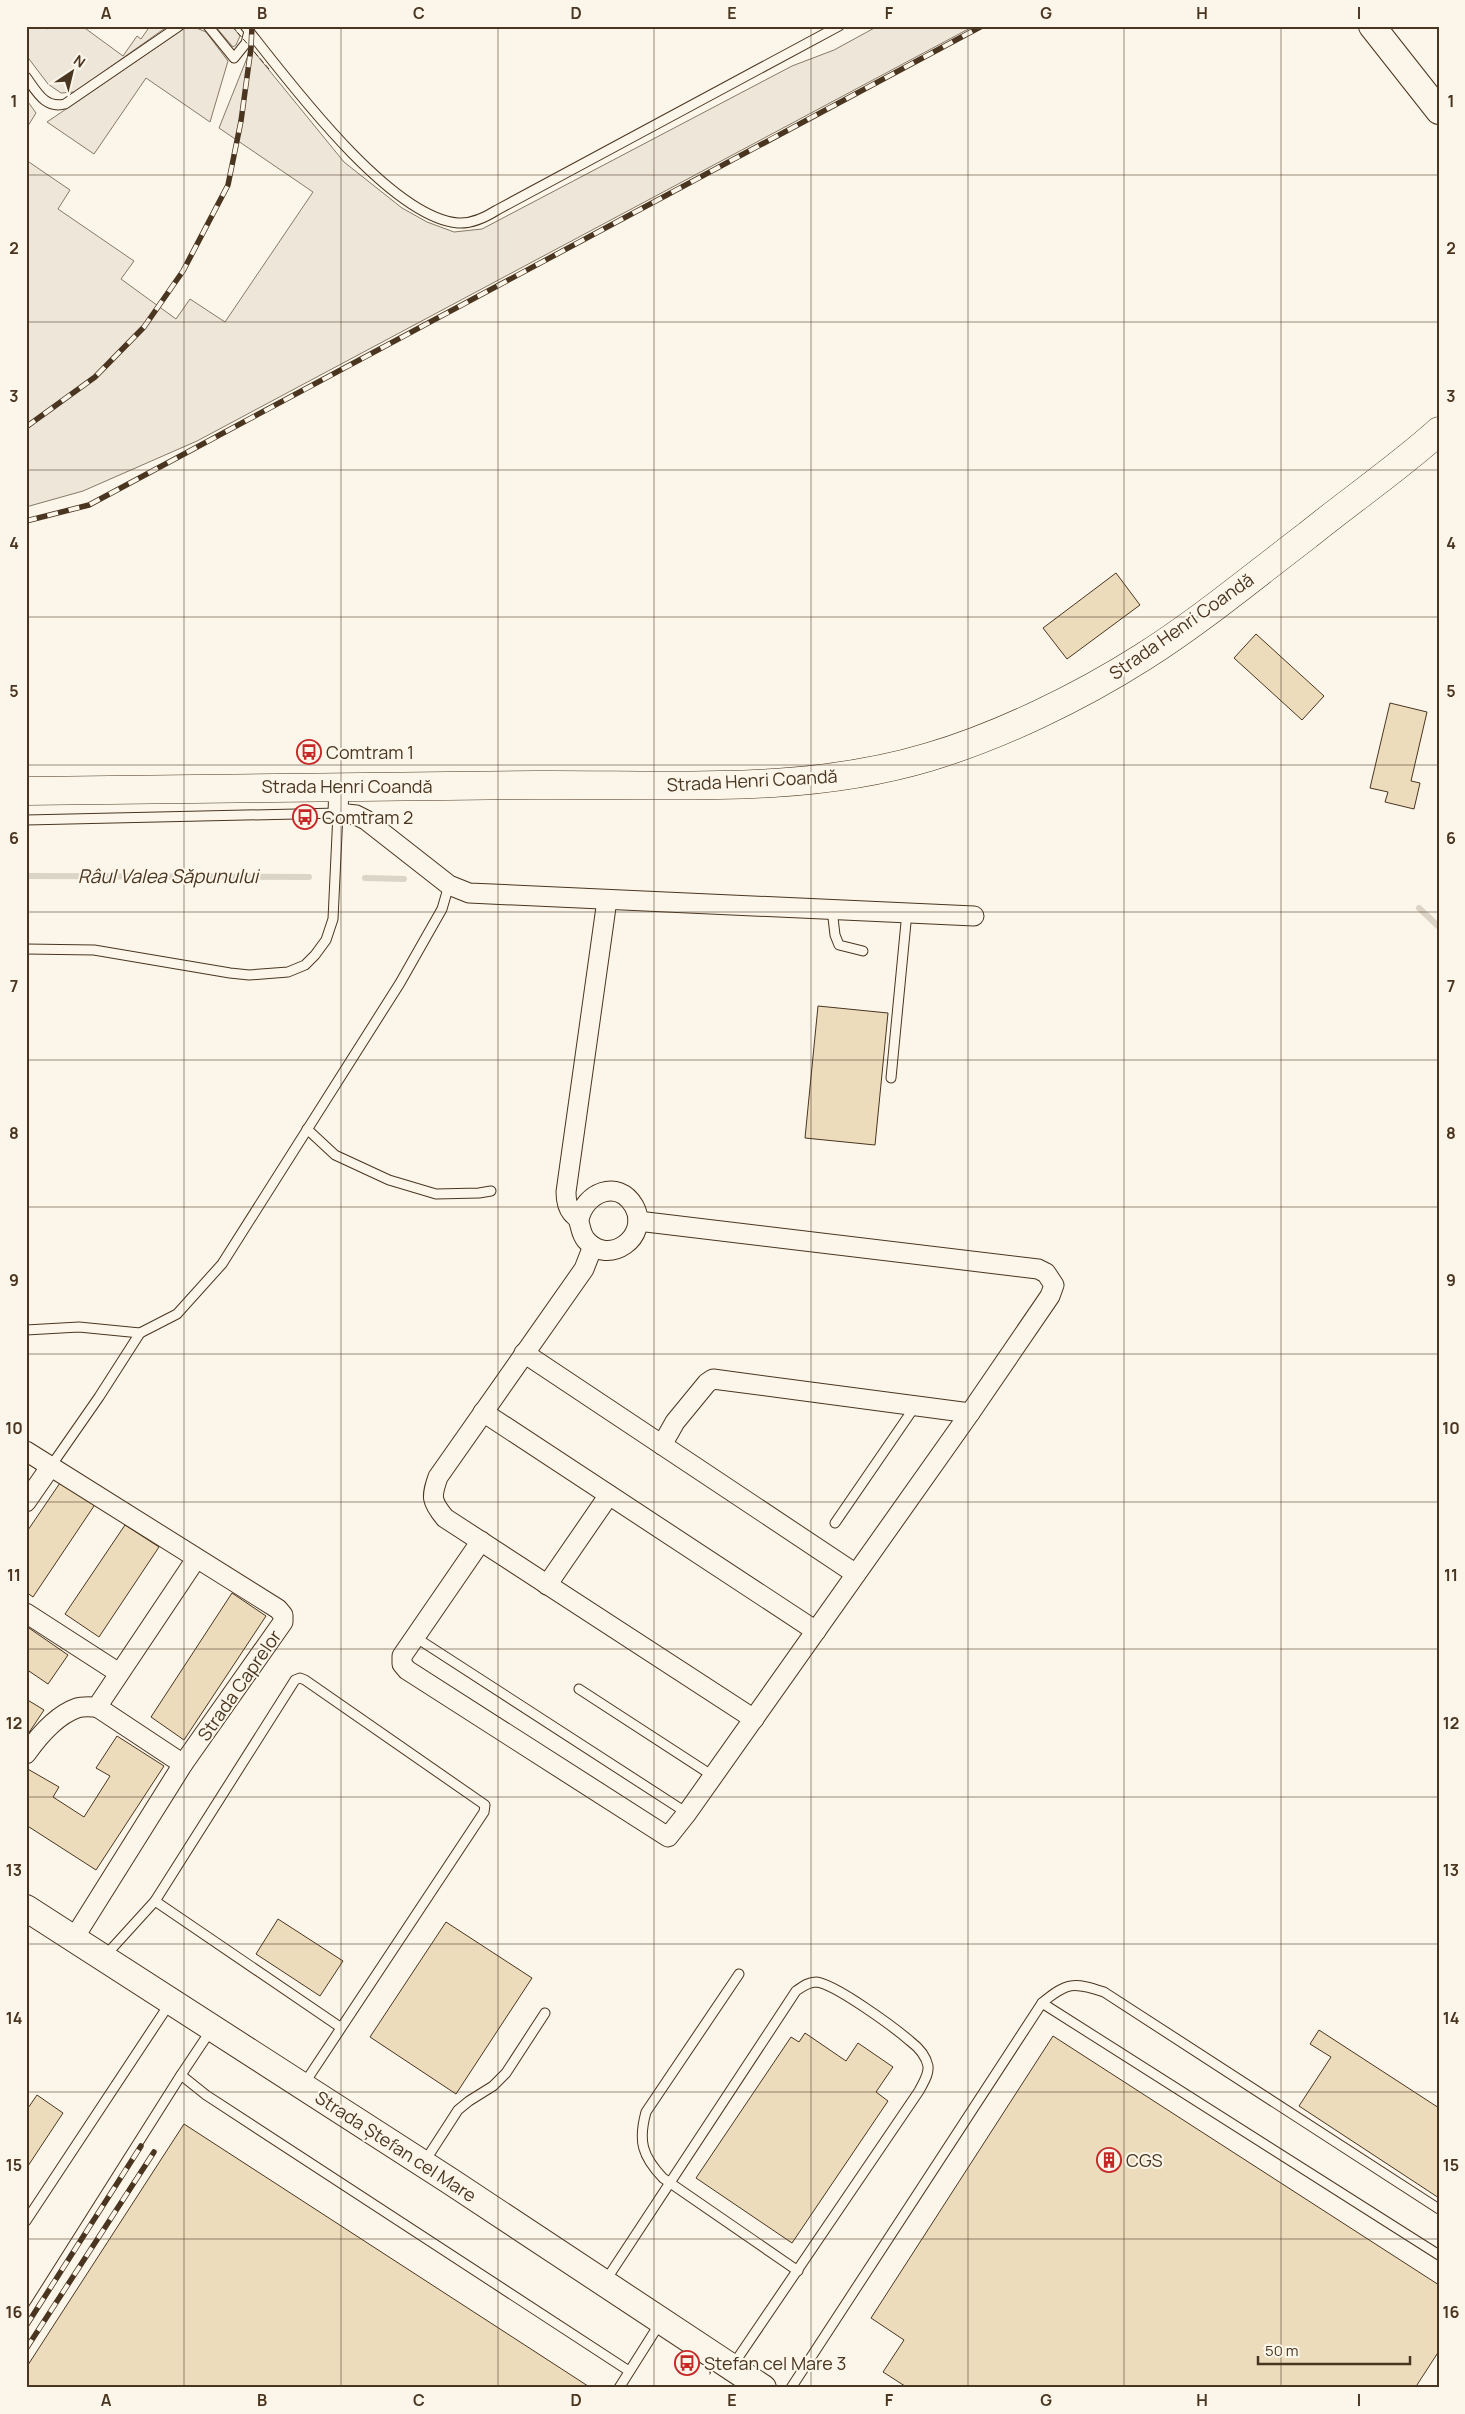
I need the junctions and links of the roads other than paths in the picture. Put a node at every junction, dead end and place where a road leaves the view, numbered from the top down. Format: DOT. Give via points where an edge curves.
graph roads {
  1 [pos="179,26"];
  2 [pos="208,26"];
  3 [pos="839,26"];
  4 [pos="1372,26"];
  5 [pos="247,29"];
  6 [pos="26,78"];
  7 [pos="1439,112"];
  8 [pos="1438,432"];
  9 [pos="340,786"];
  10 [pos="26,791"];
  11 [pos="338,813"];
  12 [pos="26,820"];
  13 [pos="449,885"];
  14 [pos="607,900"];
  15 [pos="832,909"];
  16 [pos="907,912"];
  17 [pos="974,916"];
  18 [pos="26,949"];
  19 [pos="863,951"];
  20 [pos="891,1078"];
  21 [pos="307,1129"];
  22 [pos="491,1191"];
  23 [pos="579,1220"];
  24 [pos="638,1222"];
  25 [pos="593,1246"];
  26 [pos="26,1330"];
  27 [pos="140,1333"];
  28 [pos="524,1354"];
  29 [pos="916,1405"];
  30 [pos="483,1412"];
  31 [pos="970,1413"];
  32 [pos="662,1445"];
  33 [pos="26,1451"];
  34 [pos="51,1466"];
  35 [pos="609,1495"];
  36 [pos="26,1502"];
  37 [pos="835,1523"];
  38 [pos="481,1541"];
  39 [pos="196,1559"];
  40 [pos="856,1574"];
  41 [pos="547,1585"];
  42 [pos="26,1613"];
  43 [pos="816,1631"];
  44 [pos="416,1637"];
  45 [pos="119,1673"];
  46 [pos="579,1689"];
  47 [pos="97,1706"];
  48 [pos="754,1719"];
  49 [pos="28,1752"];
  50 [pos="183,1764"];
  51 [pos="713,1776"];
  52 [pos="687,1813"];
  53 [pos="155,1901"];
  54 [pos="26,1908"];
  55 [pos="74,1938"];
  56 [pos="104,1957"];
  57 [pos="739,1974"];
  58 [pos="171,2001"];
  59 [pos="1042,2003"];
  60 [pos="545,2013"];
  61 [pos="340,2027"];
  62 [pos="212,2028"];
  63 [pos="181,2075"];
  64 [pos="303,2086"];
  65 [pos="423,2164"];
  66 [pos="670,2182"];
  67 [pos="1439,2208"];
  68 [pos="26,2221"];
  69 [pos="1439,2255"];
  70 [pos="798,2271"];
  71 [pos="604,2282"];
  72 [pos="26,2320"];
  73 [pos="662,2321"];
  74 [pos="732,2367"];
  75 [pos="629,2371"];
  76 [pos="619,2388"];
  77 [pos="763,2388"];
  78 [pos="791,2388"];
  1 -- 6 [label="lane" via="65,104 46,104"];
  2 -- 5 [label="lane" via="234,58 246,43"];
  3 -- 5 [label="lane" via="479,220 458,223 432,215 380,181 350,153"];
  4 -- 7 [label="main road"];
  8 -- 9 [label="main road, Strada Henri Coandă" via="1228,596 1145,656 1078,694 996,733 933,756 888,769 839,777 750,784"];
  9 -- 10 [label="main road, Strada Henri Coandă"];
  9 -- 11 [label="street"];
  11 -- 12 [label="lane"];
  11 -- 13 [label="street" via="366,820"];
  11 -- 18 [label="lane" via="333,919 326,940 315,955 304,965 288,972 240,974 94,950"];
  13 -- 14 [label="street" via="469,893"];
  13 -- 21 [label="lane" via="442,909 400,983"];
  14 -- 15 [label="street"];
  14 -- 23 [label="street" via="566,1192 567,1203"];
  15 -- 16 [label="street"];
  15 -- 19 [label="lane" via="834,935 839,945"];
  16 -- 17 [label="street"];
  16 -- 20 [label="lane"];
  21 -- 22 [label="lane" via="335,1155 389,1180 436,1194"];
  21 -- 27 [label="lane" via="222,1264 177,1314"];
  23 -- 24 [label="street" via="581,1210 590,1198 614,1192 632,1202"];
  23 -- 25 [label="street" via="580,1230"];
  24 -- 25 [label="street" via="636,1232 623,1247 603,1250"];
  24 -- 31 [label="street" via="1038,1269 1046,1273 1054,1285 1050,1296"];
  25 -- 28 [label="street" via="584,1269"];
  26 -- 27 [label="lane" via="79,1327"];
  27 -- 34 [label="lane"];
  28 -- 30 [label="street"];
  28 -- 32 [label="street"];
  29 -- 31 [label="street"];
  29 -- 32 [label="street" via="713,1379 675,1422"];
  29 -- 37 [label="lane"];
  30 -- 35 [label="street"];
  30 -- 38 [label="street" via="438,1477 432,1494 445,1518"];
  31 -- 40 [label="street"];
  32 -- 40 [label="street"];
  33 -- 34 [label="street"];
  34 -- 36 [label="street"];
  34 -- 39 [label="street"];
  35 -- 41 [label="street"];
  35 -- 43 [label="street"];
  38 -- 41 [label="street"];
  38 -- 44 [label="street"];
  39 -- 45 [label="street"];
  39 -- 50 [label="street, Strada Caprelor" via="278,1609 283,1615 283,1622"];
  40 -- 43 [label="street"];
  41 -- 48 [label="street"];
  42 -- 45 [label="street"];
  43 -- 48 [label="street"];
  44 -- 52 [label="lane"];
  44 -- 52 [label="street" via="402,1656 402,1664 408,1670 664,1837 671,1836"];
  45 -- 47 [label="street"];
  46 -- 51 [label="lane"];
  47 -- 49 [label="street" via="69,1711"];
  47 -- 50 [label="street"];
  48 -- 51 [label="street"];
  50 -- 55 [label="street, Strada Caprelor"];
  51 -- 52 [label="street"];
  53 -- 56 [label="lane"];
  53 -- 61 [label="lane"];
  53 -- 61 [label="lane" via="295,1680 305,1680 486,1805"];
  54 -- 55 [label="main road, Strada Ștefan cel Mare"];
  55 -- 56 [label="main road, Strada Ștefan cel Mare"];
  56 -- 58 [label="main road, Strada Ștefan cel Mare"];
  57 -- 66 [label="lane" via="646,2112 641,2128 642,2145 650,2164"];
  58 -- 62 [label="main road, Strada Ștefan cel Mare"];
  58 -- 68 [label="lane"];
  59 -- 67 [label="lane" via="1059,1988 1081,1985 1104,1992"];
  59 -- 69 [label="lane"];
  59 -- 78 [label="lane"];
  60 -- 65 [label="lane" via="506,2073 458,2110"];
  61 -- 64 [label="lane"];
  62 -- 63 [label="lane"];
  62 -- 64 [label="main road, Strada Ștefan cel Mare"];
  63 -- 72 [label="lane"];
  63 -- 75 [label="lane" via="206,2095"];
  64 -- 65 [label="main road, Strada Ștefan cel Mare"];
  65 -- 71 [label="main road, Strada Ștefan cel Mare"];
  66 -- 70 [label="lane"];
  66 -- 70 [label="lane" via="796,1991 805,1984 816,1982 830,1986 910,2041 923,2054 928,2066 926,2077"];
  66 -- 71 [label="lane"];
  70 -- 74 [label="lane"];
  71 -- 73 [label="main road, Strada Ștefan cel Mare"];
  73 -- 74 [label="main road, Strada Ștefan cel Mare"];
  73 -- 75 [label="lane"];
  74 -- 77 [label="main road, Strada Ștefan cel Mare"];
  75 -- 76 [label="lane"];
}
